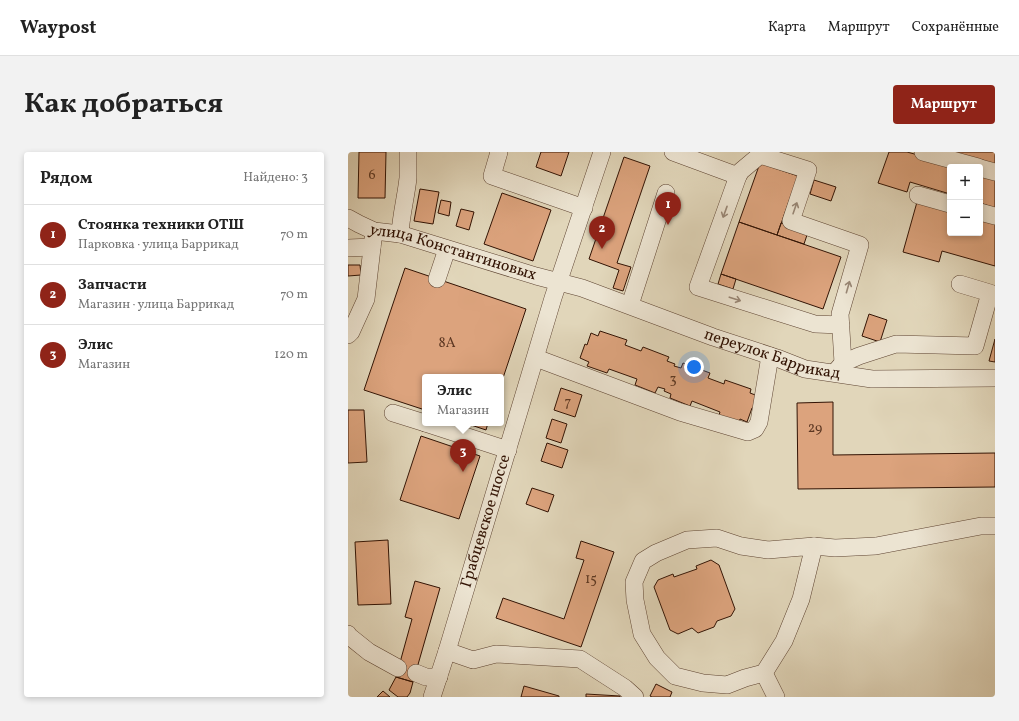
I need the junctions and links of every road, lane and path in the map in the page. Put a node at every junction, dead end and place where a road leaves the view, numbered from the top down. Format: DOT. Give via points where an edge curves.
graph roads {
  1 [pos="408,152"];
  2 [pos="499,152"];
  3 [pos="602,152"];
  4 [pos="673,152"];
  5 [pos="923,152"];
  6 [pos="968,164"];
  7 [pos="983,168"];
  8 [pos="995,172"];
  9 [pos="738,176"];
  10 [pos="666,193"];
  11 [pos="918,195"];
  12 [pos="947,203"];
  13 [pos="584,208"];
  14 [pos="983,213"];
  15 [pos="995,216"];
  16 [pos="348,218"];
  17 [pos="400,234"];
  18 [pos="373,239"];
  19 [pos="348,248"];
  20 [pos="447,249"];
  21 [pos="437,279"];
  22 [pos="559,282"];
  23 [pos="960,284"];
  24 [pos="630,305"];
  25 [pos="841,325"];
  26 [pos="349,333"];
  27 [pos="770,356"];
  28 [pos="536,358"];
  29 [pos="838,368"];
  30 [pos="995,378"];
  31 [pos="393,413"];
  32 [pos="422,422"];
  33 [pos="434,426"];
  34 [pos="508,450"];
  35 [pos="995,526"];
  36 [pos="814,546"];
  37 [pos="348,634"];
  38 [pos="447,651"];
  39 [pos="398,668"];
  40 [pos="416,673"];
  41 [pos="764,673"];
  42 [pos="433,691"];
  43 [pos="635,697"];
  44 [pos="776,697"];
  1 -- 17 [label="street" via="408,176"];
  2 -- 13 [label="street" via="492,176"];
  3 -- 13 [label="street, Грабцевское шоссе"];
  4 -- 9 [label="street"];
  5 -- 6 [label="street"];
  7 -- 8 [label="street"];
  9 -- 25 [label="street, one-way" via="698,287 815,324"];
  25 -- 9 [label="street, one-way" via="840,314 860,245 791,221 808,170 760,155"];
  10 -- 24 [label="street"];
  11 -- 12 [label="street"];
  13 -- 22 [label="street, Грабцевское шоссе"];
  14 -- 15 [label="street"];
  16 -- 18 [label="street, улица Константиновых"];
  17 -- 18 [label="street, улица Константиновых"];
  17 -- 20 [label="street, улица Константиновых"];
  18 -- 19 [label="street"];
  18 -- 26 [label="street" via="366,299"];
  20 -- 21 [label="street"];
  20 -- 22 [label="street, улица Константиновых"];
  22 -- 24 [label="street, переулок Баррикад"];
  22 -- 28 [label="street, Грабцевское шоссе"];
  23 -- 29 [label="street" via="990,292 975,346 896,344 859,356"];
  24 -- 27 [label="street, переулок Баррикад"];
  25 -- 29 [label="street"];
  27 -- 28 [label="street" via="759,422 755,429 748,432 680,412"];
  27 -- 29 [label="street, переулок Баррикад" via="805,369"];
  28 -- 34 [label="street, Грабцевское шоссе"];
  29 -- 30 [label="street, переулок Баррикад" via="872,379"];
  31 -- 32 [label="street"];
  33 -- 34 [label="street"];
  34 -- 38 [label="street, Грабцевское шоссе"];
  35 -- 36 [label="street" via="981,526 876,546"];
  36 -- 41 [label="street" via="801,599 784,641"];
  36 -- 41 [label="street" via="768,550 741,546 718,538 687,540 643,561 634,582 642,634 657,658 675,676 703,683 727,685"];
  37 -- 39 [label="street" via="369,652"];
  38 -- 42 [label="street, Грабцевское шоссе"];
  38 -- 43 [label="street" via="473,660 496,654 580,659"];
  40 -- 42 [label="street" via="426,677"];
  41 -- 44 [label="street"];
}
